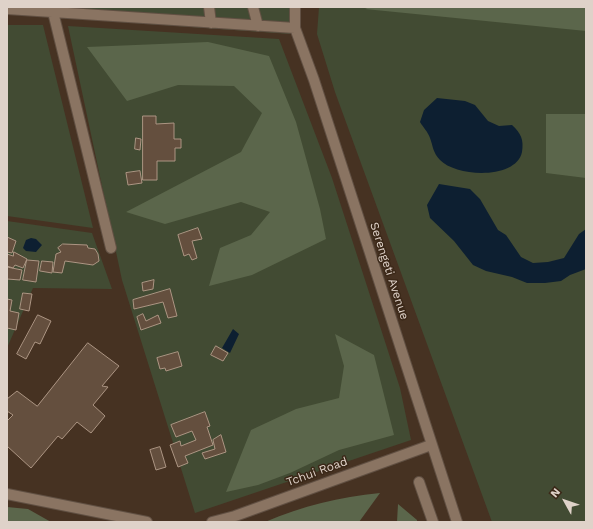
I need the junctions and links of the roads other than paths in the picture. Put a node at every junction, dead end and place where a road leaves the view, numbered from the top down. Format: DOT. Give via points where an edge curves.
graph roads {
  1 [pos="209,7"];
  2 [pos="253,7"];
  3 [pos="295,7"];
  4 [pos="7,9"];
  5 [pos="70,10"];
  6 [pos="53,12"];
  7 [pos="210,23"];
  8 [pos="258,26"];
  9 [pos="295,28"];
  10 [pos="111,248"];
  11 [pos="431,445"];
  12 [pos="419,482"];
  13 [pos="7,494"];
  14 [pos="147,522"];
  15 [pos="212,522"];
  16 [pos="433,522"];
  17 [pos="457,522"];
  1 -- 7 [label="street"];
  2 -- 8 [label="street"];
  3 -- 9 [label="street, Serengeti Avenue"];
  4 -- 6 [label="street"];
  5 -- 6 [label="street"];
  5 -- 7 [label="street"];
  6 -- 10 [label="street"];
  7 -- 8 [label="street"];
  8 -- 9 [label="street"];
  9 -- 11 [label="street, Serengeti Avenue"];
  11 -- 15 [label="street, Tchui Road"];
  11 -- 17 [label="street, Serengeti Avenue"];
  12 -- 16 [label="street"];
  13 -- 14 [label="street"];
}
